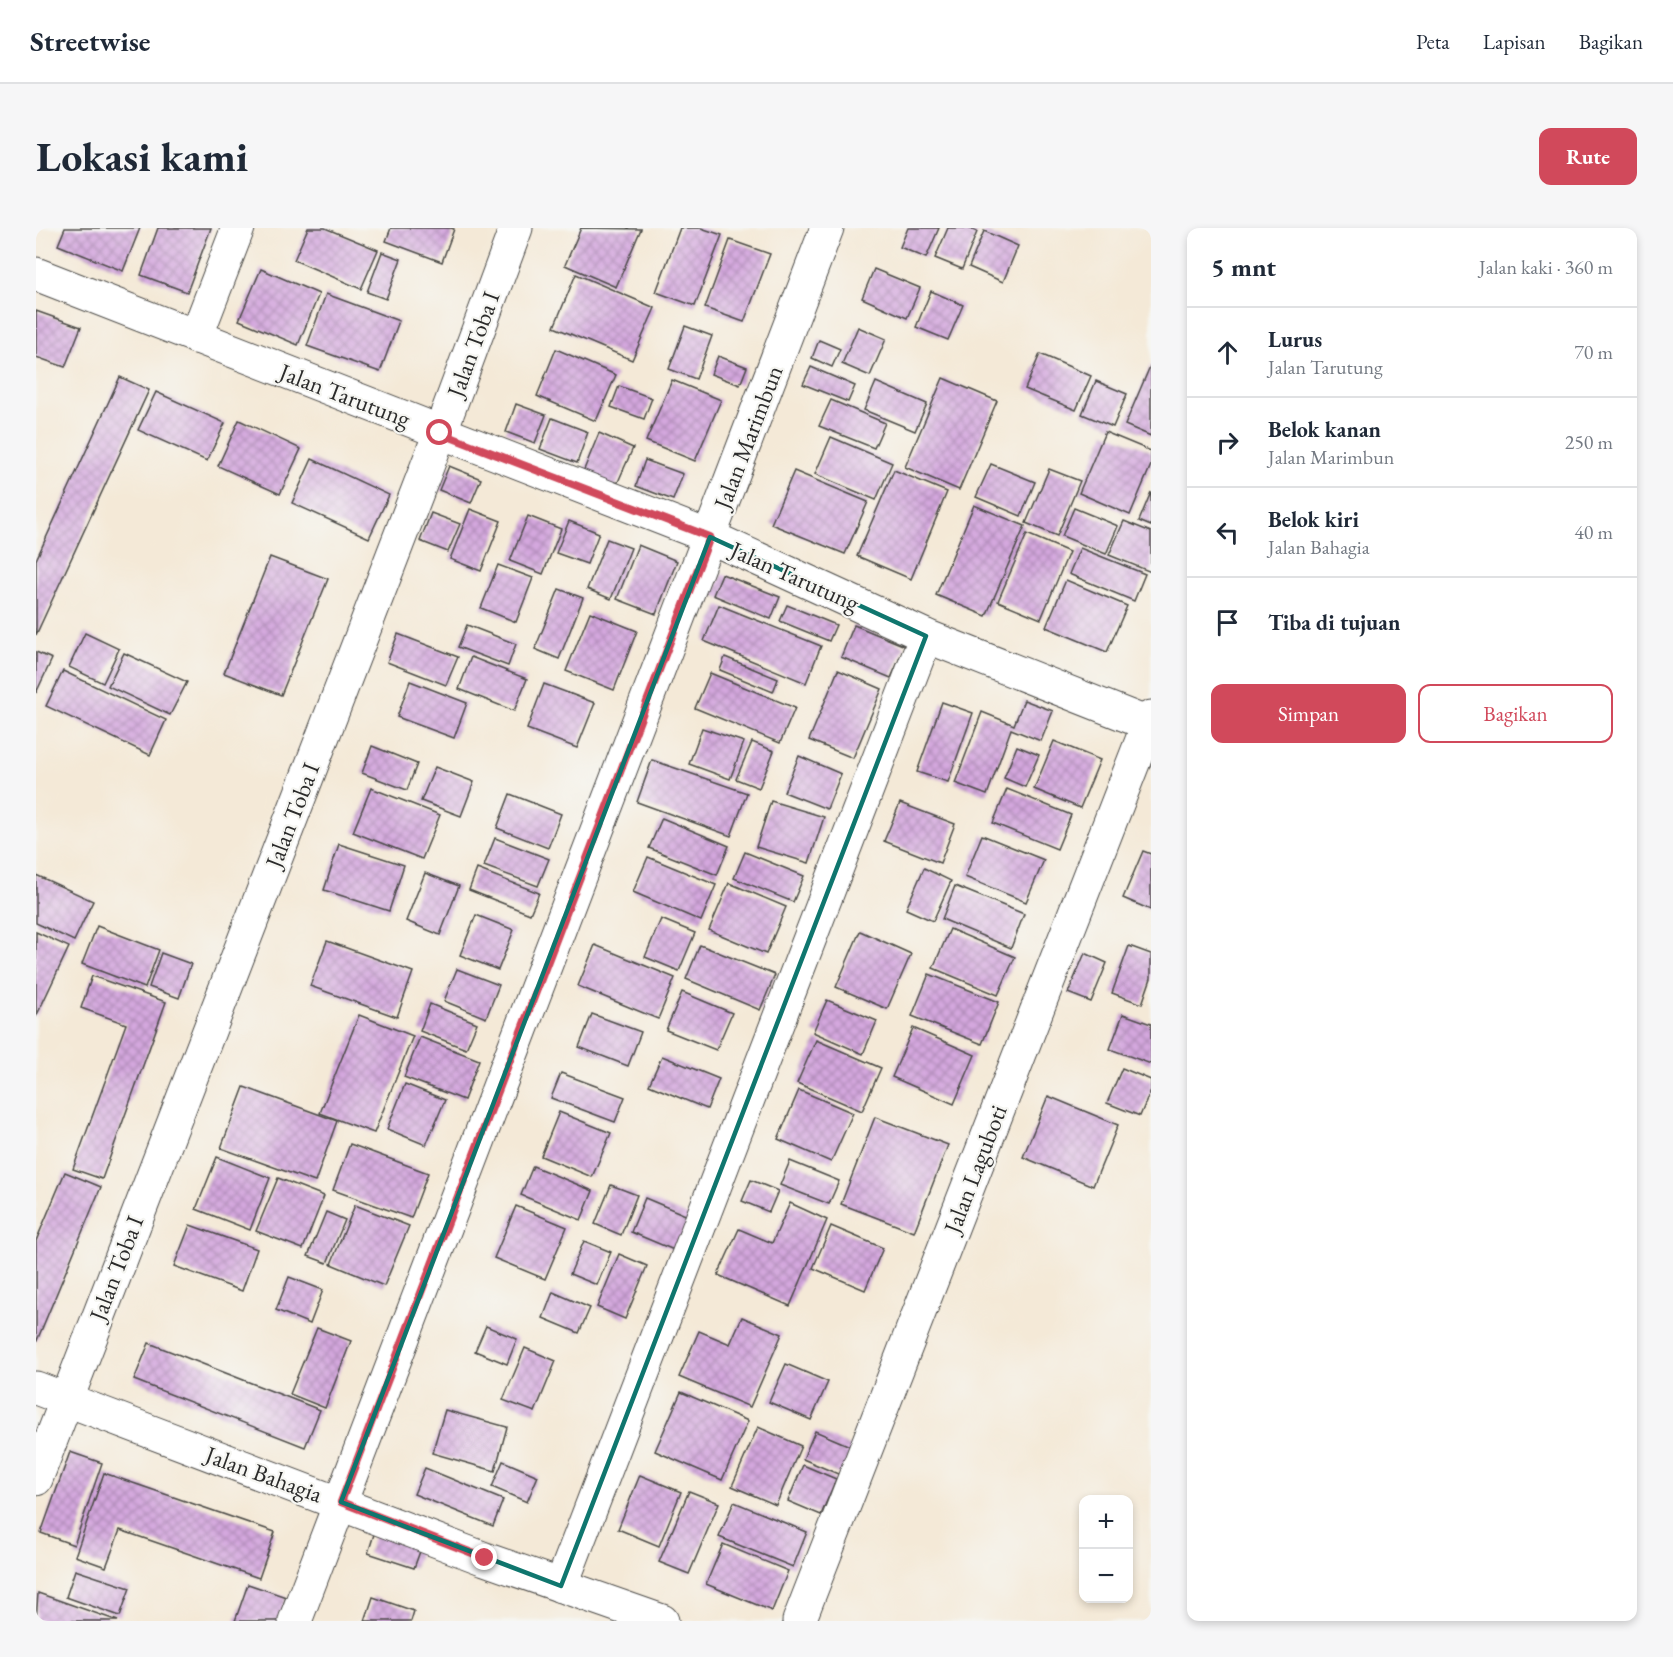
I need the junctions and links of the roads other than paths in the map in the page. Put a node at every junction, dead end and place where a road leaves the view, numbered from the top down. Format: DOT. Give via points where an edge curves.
graph roads {
  1 [pos="238,228"];
  2 [pos="516,228"];
  3 [pos="827,228"];
  4 [pos="36,274"];
  5 [pos="196,337"];
  6 [pos="440,433"];
  7 [pos="710,537"];
  8 [pos="926,636"];
  9 [pos="1150,722"];
  10 [pos="51,1394"];
  11 [pos="36,1479"];
  12 [pos="341,1502"];
  13 [pos="561,1586"];
  14 [pos="605,1612"];
  15 [pos="295,1621"];
  16 [pos="662,1621"];
  17 [pos="799,1621"];
  1 -- 5 [label="street"];
  2 -- 6 [label="street, Jalan Toba I"];
  3 -- 7 [label="street, Jalan Marimbun"];
  4 -- 5 [label="street, Jalan Tarutung"];
  5 -- 6 [label="street, Jalan Tarutung"];
  6 -- 7 [label="street, Jalan Tarutung"];
  6 -- 10 [label="street, Jalan Toba I"];
  7 -- 8 [label="street, Jalan Tarutung"];
  7 -- 12 [label="street, Jalan Marimbun"];
  8 -- 9 [label="street, Jalan Tarutung"];
  8 -- 13 [label="street"];
  9 -- 17 [label="street, Jalan Laguboti"];
  10 -- 11 [label="street, Jalan Toba I"];
  10 -- 12 [label="street, Jalan Bahagia"];
  12 -- 13 [label="street, Jalan Bahagia"];
  12 -- 15 [label="street, Jalan Marimbun"];
  13 -- 14 [label="street, Jalan Bahagia"];
  14 -- 16 [label="street, Jalan Bahagia"];
}
